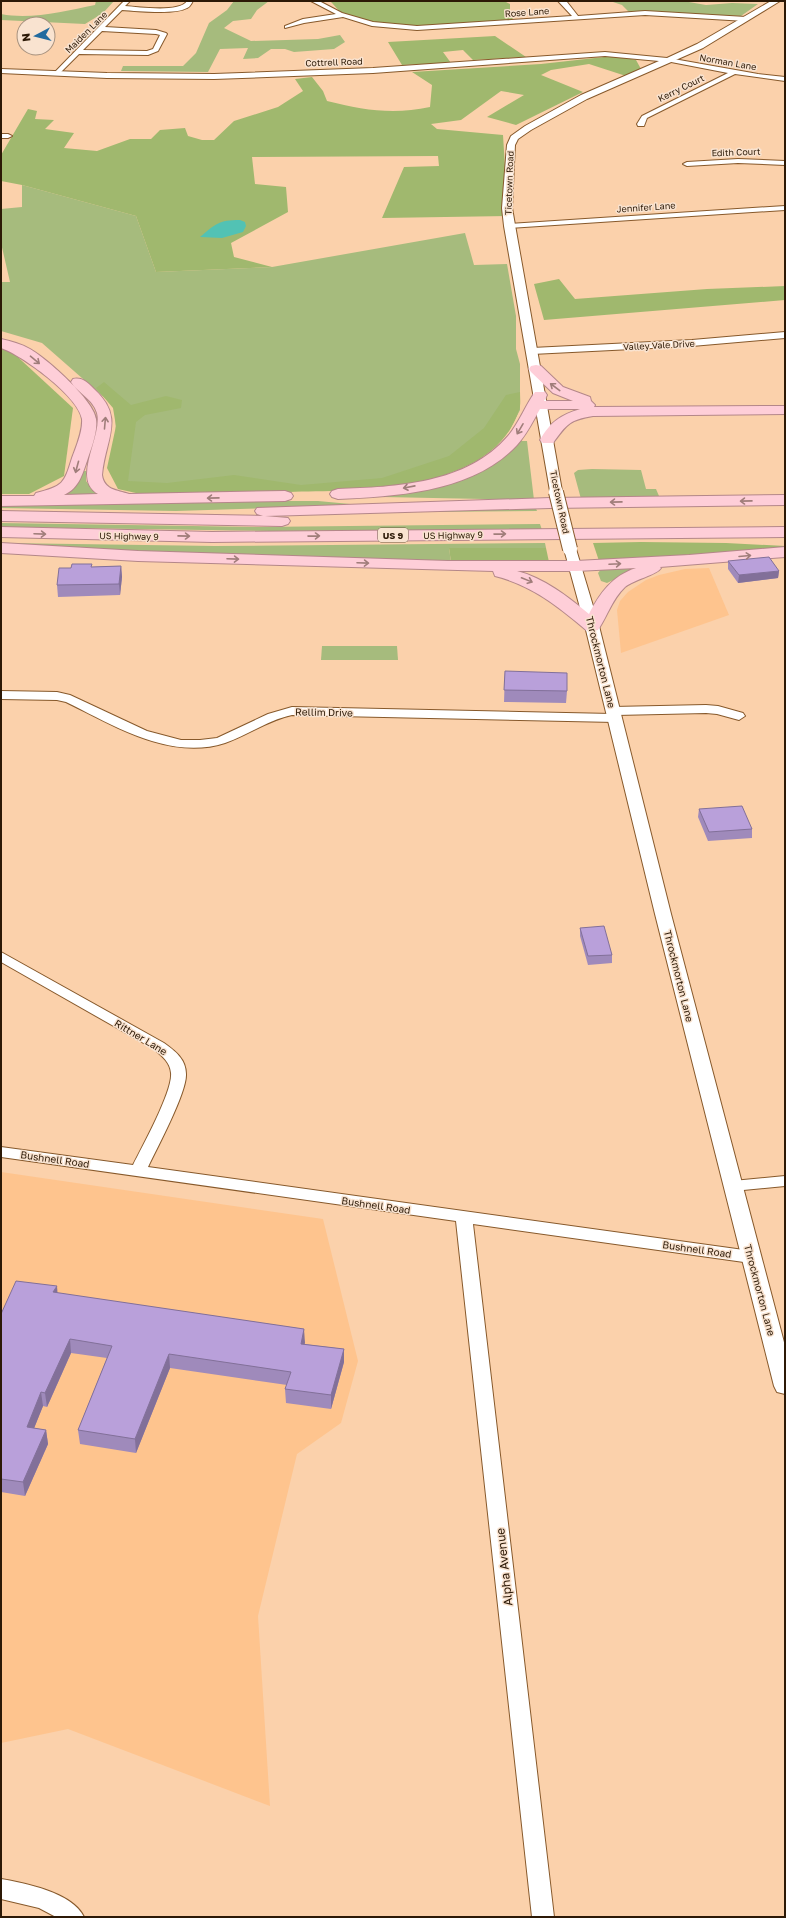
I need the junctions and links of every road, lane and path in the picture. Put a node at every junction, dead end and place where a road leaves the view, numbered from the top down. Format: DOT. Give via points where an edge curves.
graph roads {
  1 [pos="127,1"];
  2 [pos="190,1"];
  3 [pos="314,1"];
  4 [pos="561,1"];
  5 [pos="776,1"];
  6 [pos="122,8"];
  7 [pos="344,15"];
  8 [pos="576,17"];
  9 [pos="746,19"];
  10 [pos="287,27"];
  11 [pos="102,29"];
  12 [pos="79,52"];
  13 [pos="668,60"];
  14 [pos="1,71"];
  15 [pos="734,72"];
  16 [pos="56,74"];
  17 [pos="785,78"];
  18 [pos="641,124"];
  19 [pos="785,163"];
  20 [pos="687,164"];
  21 [pos="785,208"];
  22 [pos="509,226"];
  23 [pos="1,335"];
  24 [pos="781,335"];
  25 [pos="1,343"];
  26 [pos="785,345"];
  27 [pos="532,351"];
  28 [pos="536,369"];
  29 [pos="541,400"];
  30 [pos="785,403"];
  31 [pos="618,404"];
  32 [pos="785,410"];
  33 [pos="548,440"];
  34 [pos="323,494"];
  35 [pos="303,495"];
  36 [pos="252,497"];
  37 [pos="553,497"];
  38 [pos="138,499"];
  39 [pos="785,500"];
  40 [pos="1,501"];
  41 [pos="1,516"];
  42 [pos="785,517"];
  43 [pos="38,518"];
  44 [pos="1,532"];
  45 [pos="785,532"];
  46 [pos="1,548"];
  47 [pos="785,552"];
  48 [pos="138,556"];
  49 [pos="1,559"];
  50 [pos="689,560"];
  51 [pos="448,566"];
  52 [pos="576,566"];
  53 [pos="592,626"];
  54 [pos="1,695"];
  55 [pos="614,715"];
  56 [pos="739,716"];
  57 [pos="1,956"];
  58 [pos="1,1152"];
  59 [pos="138,1171"];
  60 [pos="785,1181"];
  61 [pos="733,1186"];
  62 [pos="464,1217"];
  63 [pos="751,1256"];
  64 [pos="785,1386"];
  65 [pos="1,1889"];
  66 [pos="73,1917"];
  67 [pos="543,1917"];
  1 -- 6 [label="street, Maiden Lane"];
  2 -- 6 [label="street" via="183,8 176,9"];
  3 -- 7 [label="street, Rose Lane"];
  4 -- 8 [label="street"];
  5 -- 9 [label="street, Ticetown Road"];
  6 -- 11 [label="street, Maiden Lane"];
  7 -- 8 [label="street, Rose Lane" via="372,24 417,28"];
  7 -- 10 [label="street" via="303,21"];
  8 -- 9 [label="street, Rose Lane" via="644,13"];
  9 -- 13 [label="street, Ticetown Road" via="700,46"];
  11 -- 12 [label="street, Maiden Lane"];
  11 -- 12 [label="street" via="164,34 156,50 148,53"];
  12 -- 16 [label="street, Maiden Lane"];
  13 -- 15 [label="street, Norman Lane"];
  13 -- 16 [label="street, Cottrell Road" via="605,54 306,74"];
  13 -- 22 [label="street, Ticetown Road" via="567,105 514,138 508,164"];
  14 -- 16 [label="street, Cottrell Road"];
  15 -- 17 [label="street, Norman Lane"];
  15 -- 18 [label="street, Kerry Court" via="644,117"];
  19 -- 20 [label="street, Edith Court" via="738,161"];
  21 -- 22 [label="street, Jennifer Lane"];
  22 -- 27 [label="street, Ticetown Road"];
  38 -- 23 [label="highway, one-way" via="111,494 101,490 96,484 94,475 106,420 98,400 45,352 28,343"];
  24 -- 26 [label="street"];
  24 -- 27 [label="street, Valley Vale Drive" via="692,343"];
  25 -- 40 [label="highway, one-way" via="20,350 35,360 80,401 89,421 70,484 58,492 44,496"];
  27 -- 28 [label="street, Ticetown Road"];
  28 -- 29 [label="street, Ticetown Road"];
  31 -- 28 [label="highway, one-way" via="590,401 565,393"];
  29 -- 31 [label="highway"];
  29 -- 33 [label="street, Ticetown Road"];
  29 -- 34 [label="highway, one-way" via="508,446 471,470 440,481 402,489"];
  30 -- 31 [label="highway"];
  32 -- 33 [label="highway" via="587,413 559,423"];
  33 -- 37 [label="street, Ticetown Road"];
  35 -- 36 [label="highway"];
  36 -- 37 [label="highway"];
  36 -- 38 [label="highway, one-way"];
  39 -- 37 [label="highway, one-way"];
  37 -- 43 [label="highway"];
  37 -- 52 [label="street, Ticetown Road, bridge"];
  38 -- 40 [label="highway"];
  41 -- 43 [label="highway, US Highway 9 / US 9"];
  42 -- 43 [label="highway, US Highway 9 / US 9" via="246,521"];
  44 -- 45 [label="highway, US Highway 9 / US 9, one-way" via="212,537"];
  46 -- 48 [label="highway"];
  50 -- 47 [label="highway, one-way"];
  48 -- 49 [label="highway"];
  48 -- 51 [label="highway, one-way"];
  52 -- 50 [label="highway, one-way"];
  50 -- 53 [label="highway" via="647,570 619,583 604,600"];
  51 -- 52 [label="highway"];
  51 -- 53 [label="highway, one-way" via="494,571 531,582 552,593"];
  52 -- 53 [label="street, Throckmorton Lane"];
  53 -- 55 [label="street, Throckmorton Lane"];
  54 -- 55 [label="street, Rellim Drive" via="57,696 70,699 160,740 183,744 206,744 220,740 275,714 292,711"];
  55 -- 56 [label="street, Rellim Drive" via="718,710"];
  55 -- 61 [label="street, Throckmorton Lane"];
  57 -- 59 [label="street, Rittner Lane" via="158,1046 174,1058 179,1074 174,1095"];
  58 -- 59 [label="street, Bushnell Road"];
  59 -- 62 [label="street, Bushnell Road"];
  60 -- 61 [label="street"];
  61 -- 63 [label="street, Throckmorton Lane"];
  62 -- 63 [label="street, Bushnell Road"];
  62 -- 67 [label="street, Alpha Avenue"];
  63 -- 64 [label="street, Throckmorton Lane"];
  65 -- 66 [label="street" via="25,1893 65,1910"];
}
